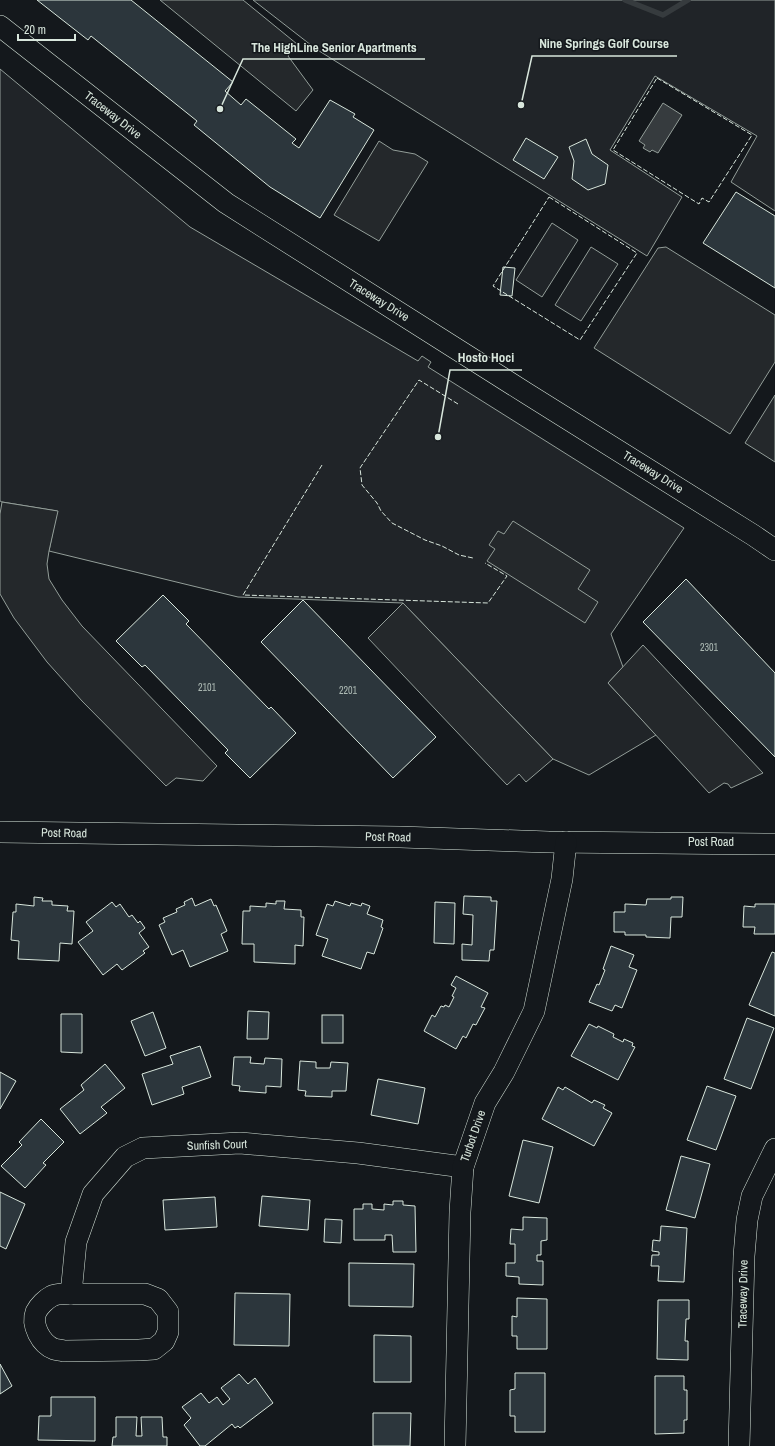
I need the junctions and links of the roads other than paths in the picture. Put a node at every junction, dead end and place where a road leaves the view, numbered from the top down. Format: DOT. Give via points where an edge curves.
graph roads {
  1 [pos="0,26"];
  2 [pos="775,550"];
  3 [pos="0,832"];
  4 [pos="566,842"];
  5 [pos="775,844"];
  6 [pos="775,1149"];
  7 [pos="463,1167"];
  8 [pos="71,1294"];
  9 [pos="455,1446"];
  10 [pos="739,1446"];
  1 -- 2 [label="street, Traceway Drive" via="226,203"];
  3 -- 4 [label="street, Post Road" via="400,837"];
  4 -- 5 [label="street, Post Road"];
  4 -- 7 [label="street, Turbot Drive" via="562,879 534,1010 504,1072 485,1103"];
  6 -- 10 [label="street, Traceway Drive" via="752,1196 747,1220"];
  7 -- 8 [label="street, Sunfish Court" via="358,1153 240,1143 143,1148 125,1157 93,1194 76,1242"];
  7 -- 9 [label="street, Turbot Drive"];
  8 -- 8 [label="street" via="53,1295 42,1303 36,1312 38,1334 53,1349 139,1350 154,1348 164,1341 168,1332 168,1312 158,1299 144,1294"];
}
